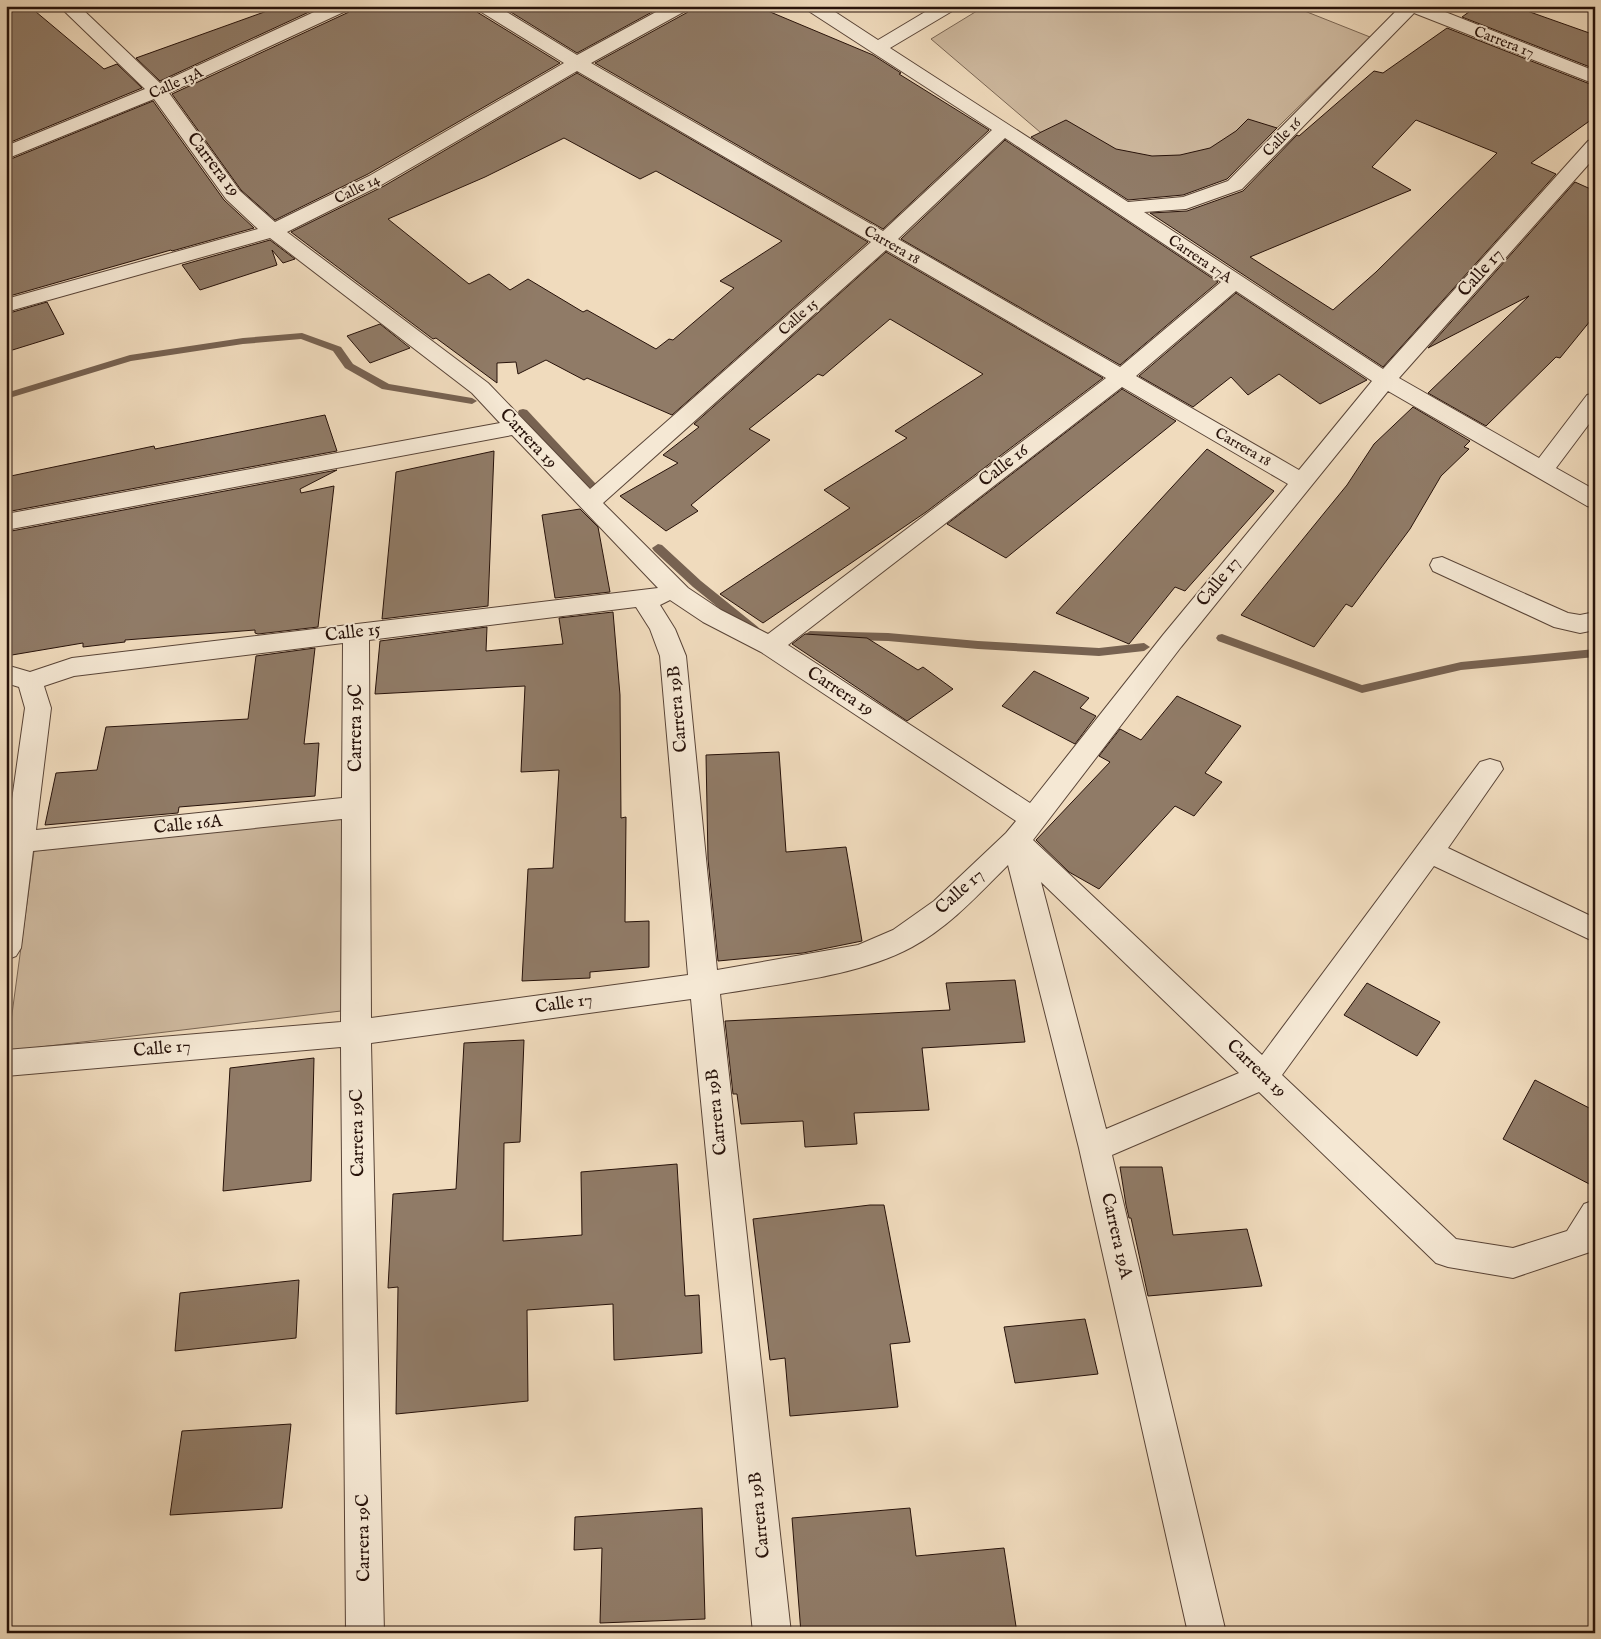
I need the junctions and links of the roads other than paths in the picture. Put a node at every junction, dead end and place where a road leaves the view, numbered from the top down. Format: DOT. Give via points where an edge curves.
graph roads {
  1 [pos="68,6"];
  2 [pos="342,6"];
  3 [pos="484,6"];
  4 [pos="681,6"];
  5 [pos="813,6"];
  6 [pos="948,6"];
  7 [pos="1412,6"];
  8 [pos="877,48"];
  9 [pos="577,63"];
  10 [pos="1595,78"];
  11 [pos="158,91"];
  12 [pos="1004,129"];
  13 [pos="1595,145"];
  14 [pos="6,152"];
  15 [pos="1123,208"];
  16 [pos="273,231"];
  17 [pos="884,240"];
  18 [pos="1234,282"];
  19 [pos="6,306"];
  20 [pos="1121,377"];
  21 [pos="1385,380"];
  22 [pos="1595,400"];
  23 [pos="515,427"];
  24 [pos="1542,470"];
  25 [pos="1301,481"];
  26 [pos="1595,500"];
  27 [pos="589,503"];
  28 [pos="6,522"];
  29 [pos="1442,565"];
  30 [pos="679,594"];
  31 [pos="643,598"];
  32 [pos="1595,621"];
  33 [pos="356,633"];
  34 [pos="770,646"];
  35 [pos="18,678"];
  36 [pos="1490,769"];
  37 [pos="356,807"];
  38 [pos="1024,830"];
  39 [pos="20,842"];
  40 [pos="1429,852"];
  41 [pos="1595,931"];
  42 [pos="6,948"];
  43 [pos="704,985"];
  44 [pos="356,1032"];
  45 [pos="6,1063"];
  46 [pos="1264,1076"];
  47 [pos="1095,1148"];
  48 [pos="1595,1214"];
  49 [pos="365,1633"];
  50 [pos="772,1633"];
  51 [pos="1207,1633"];
  1 -- 11 [label="street, Carrera 19"];
  2 -- 11 [label="street, Calle 13A"];
  3 -- 9 [label="street, Carrera 18"];
  4 -- 9 [label="street, Calle 14"];
  5 -- 8 [label="street, Carrera 17A"];
  6 -- 8 [label="street"];
  7 -- 10 [label="street, Carrera 17"];
  7 -- 15 [label="street, Calle 16" via="1236,185 1186,203"];
  8 -- 12 [label="street, Carrera 17A"];
  9 -- 16 [label="street, Calle 14" via="376,180"];
  9 -- 17 [label="street, Carrera 18"];
  11 -- 14 [label="street, Calle 13A"];
  11 -- 16 [label="street, Carrera 19" via="233,196"];
  12 -- 15 [label="street, Carrera 17A"];
  12 -- 17 [label="street, Calle 15"];
  13 -- 21 [label="street, Calle 17"];
  15 -- 18 [label="street, Carrera 17A"];
  16 -- 19 [label="street, Calle 14"];
  16 -- 23 [label="street, Carrera 19" via="480,388"];
  17 -- 20 [label="street, Carrera 18"];
  17 -- 27 [label="street, Calle 15"];
  18 -- 20 [label="street, Calle 16"];
  18 -- 21 [label="street, Carrera 17A"];
  20 -- 25 [label="street, Carrera 18"];
  20 -- 34 [label="street, Calle 16"];
  21 -- 24 [label="street, Carrera 17A"];
  21 -- 25 [label="street, Calle 17"];
  22 -- 24 [label="street"];
  23 -- 27 [label="street, Carrera 19"];
  23 -- 28 [label="street"];
  24 -- 26 [label="street, Carrera 17A"];
  25 -- 38 [label="street, Calle 17"];
  27 -- 30 [label="street, Carrera 19"];
  29 -- 32 [label="street" via="1563,621 1580,624"];
  30 -- 31 [label="street, Calle 15"];
  30 -- 34 [label="street, Carrera 19" via="712,616"];
  31 -- 33 [label="street, Calle 15"];
  31 -- 43 [label="street, Carrera 19B" via="662,629 673,656"];
  33 -- 35 [label="street, Calle 15" via="72,667"];
  33 -- 37 [label="street, Carrera 19C"];
  34 -- 38 [label="street, Carrera 19"];
  35 -- 39 [label="street" via="38,708"];
  36 -- 40 [label="street"];
  37 -- 39 [label="street, Calle 16A"];
  37 -- 44 [label="street, Carrera 19C"];
  38 -- 43 [label="street, Calle 17" via="944,909 903,938 862,956"];
  38 -- 46 [label="street, Carrera 19"];
  38 -- 47 [label="street, Carrera 19A"];
  39 -- 42 [label="street"];
  40 -- 41 [label="street"];
  40 -- 46 [label="street"];
  43 -- 44 [label="street, Calle 17"];
  43 -- 50 [label="street, Carrera 19B"];
  44 -- 45 [label="street, Calle 17"];
  44 -- 49 [label="street, Carrera 19C"];
  46 -- 47 [label="street"];
  46 -- 48 [label="street, Carrera 19" via="1448,1252 1513,1263 1578,1242"];
  47 -- 51 [label="street, Carrera 19A"];
}
